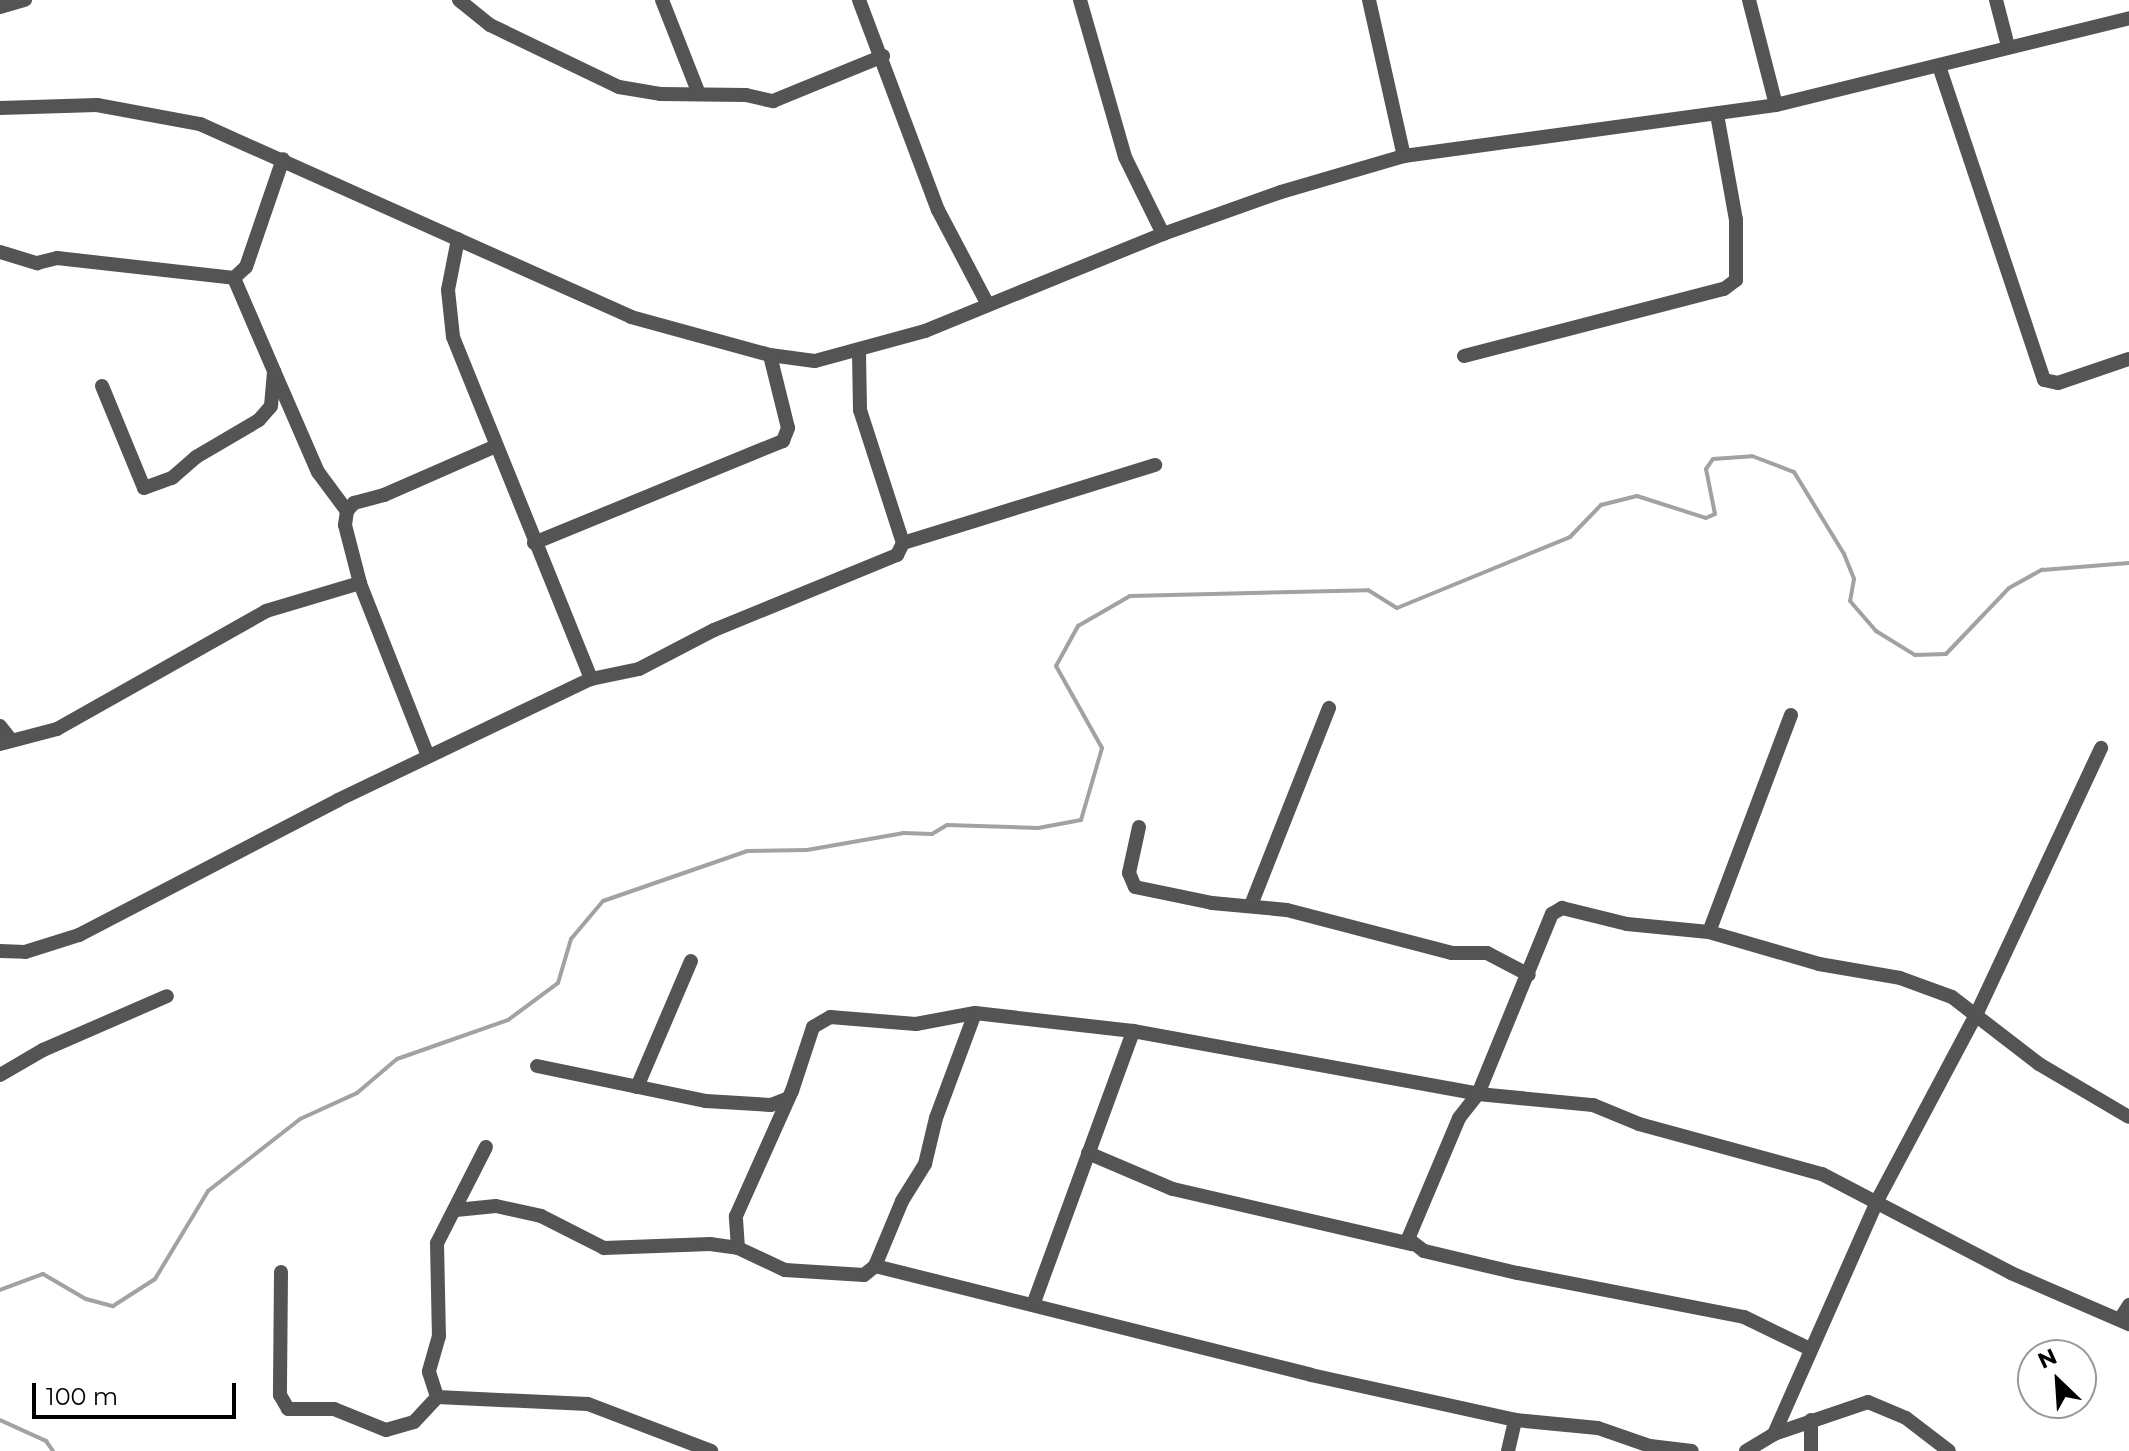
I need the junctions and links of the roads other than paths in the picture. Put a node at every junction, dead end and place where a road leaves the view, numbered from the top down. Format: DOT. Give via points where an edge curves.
graph roads {
  1 [pos="25,0"];
  2 [pos="459,0"];
  3 [pos="662,0"];
  4 [pos="859,0"];
  5 [pos="1080,0"];
  6 [pos="1369,0"];
  7 [pos="1749,0"];
  8 [pos="1996,0"];
  9 [pos="0,7"];
  10 [pos="2129,18"];
  11 [pos="2008,46"];
  12 [pos="883,56"];
  13 [pos="1939,66"];
  14 [pos="699,94"];
  15 [pos="1776,105"];
  16 [pos="0,108"];
  17 [pos="1717,114"];
  18 [pos="1404,156"];
  19 [pos="283,159"];
  20 [pos="1163,234"];
  21 [pos="458,239"];
  22 [pos="0,252"];
  23 [pos="234,278"];
  24 [pos="988,305"];
  25 [pos="859,353"];
  26 [pos="770,355"];
  27 [pos="1464,356"];
  28 [pos="2129,359"];
  29 [pos="274,371"];
  30 [pos="102,386"];
  31 [pos="494,447"];
  32 [pos="1155,465"];
  33 [pos="347,511"];
  34 [pos="534,543"];
  35 [pos="903,543"];
  36 [pos="360,583"];
  37 [pos="591,679"];
  38 [pos="1329,708"];
  39 [pos="1791,715"];
  40 [pos="0,726"];
  41 [pos="5,742"];
  42 [pos="2101,748"];
  43 [pos="428,756"];
  44 [pos="1139,827"];
  45 [pos="1251,905"];
  46 [pos="1709,932"];
  47 [pos="0,951"];
  48 [pos="691,961"];
  49 [pos="1529,975"];
  50 [pos="167,996"];
  51 [pos="975,1013"];
  52 [pos="1976,1015"];
  53 [pos="1133,1031"];
  54 [pos="537,1066"];
  55 [pos="0,1075"];
  56 [pos="637,1087"];
  57 [pos="1478,1094"];
  58 [pos="787,1099"];
  59 [pos="2129,1117"];
  60 [pos="486,1147"];
  61 [pos="1088,1153"];
  62 [pos="1878,1199"];
  63 [pos="456,1210"];
  64 [pos="1412,1244"];
  65 [pos="738,1248"];
  66 [pos="875,1266"];
  67 [pos="281,1272"];
  68 [pos="1033,1305"];
  69 [pos="2129,1305"];
  70 [pos="2124,1322"];
  71 [pos="1810,1349"];
  72 [pos="437,1397"];
  73 [pos="1515,1420"];
  74 [pos="1811,1420"];
  75 [pos="1774,1434"];
  76 [pos="1650,1448"];
  77 [pos="711,1451"];
  78 [pos="1508,1451"];
  79 [pos="1692,1451"];
  80 [pos="1746,1451"];
  81 [pos="1811,1451"];
  82 [pos="1949,1451"];
  1 -- 9 [label="street"];
  2 -- 14 [label="street" via="490,25 619,87"];
  3 -- 14 [label="street"];
  4 -- 12 [label="street"];
  5 -- 20 [label="street" via="1125,157"];
  6 -- 18 [label="street"];
  7 -- 15 [label="street"];
  8 -- 11 [label="street"];
  10 -- 11 [label="street"];
  11 -- 13 [label="street"];
  12 -- 14 [label="street" via="780,99"];
  12 -- 24 [label="street" via="938,210"];
  13 -- 15 [label="street"];
  13 -- 28 [label="street" via="2044,380 2058,383"];
  15 -- 17 [label="street"];
  16 -- 19 [label="street" via="97,105 133,110 200,124"];
  17 -- 18 [label="street"];
  17 -- 27 [label="street" via="1736,220 1736,280 1724,289"];
  18 -- 20 [label="street"];
  19 -- 21 [label="street"];
  19 -- 23 [label="street" via="246,267"];
  20 -- 24 [label="street"];
  21 -- 26 [label="street" via="631,317"];
  21 -- 31 [label="street" via="449,317"];
  22 -- 23 [label="street" via="37,263 57,258"];
  23 -- 29 [label="street"];
  24 -- 25 [label="street"];
  25 -- 26 [label="street" via="815,361"];
  25 -- 35 [label="street" via="860,410"];
  26 -- 34 [label="street" via="788,428 783,441"];
  29 -- 30 [label="street" via="271,406 259,420 196,457 172,478 144,488"];
  29 -- 33 [label="street" via="318,472"];
  31 -- 33 [label="street" via="354,503"];
  31 -- 34 [label="street"];
  32 -- 35 [label="street"];
  33 -- 36 [label="street" via="345,525"];
  34 -- 37 [label="street"];
  35 -- 37 [label="street" via="897,555 714,630 639,669"];
  36 -- 41 [label="street" via="266,611 57,729"];
  36 -- 43 [label="street"];
  37 -- 43 [label="street"];
  38 -- 45 [label="street"];
  39 -- 46 [label="street"];
  40 -- 41 [label="street"];
  42 -- 52 [label="street"];
  43 -- 47 [label="street" via="79,935 25,952"];
  44 -- 45 [label="street" via="1129,873 1135,887 1212,903"];
  45 -- 49 [label="street" via="1452,953 1487,953"];
  46 -- 49 [label="street" via="1627,924 1562,908 1552,914"];
  46 -- 52 [label="street" via="1819,964 1900,978 1952,997"];
  48 -- 56 [label="street"];
  49 -- 57 [label="street"];
  50 -- 55 [label="street" via="43,1050"];
  51 -- 53 [label="street"];
  51 -- 58 [label="street" via="916,1024 844,1015 820,1021 807,1037"];
  51 -- 66 [label="street" via="936,1118 925,1164 902,1201"];
  52 -- 59 [label="street" via="2039,1064"];
  52 -- 62 [label="street"];
  53 -- 57 [label="street"];
  53 -- 61 [label="street"];
  54 -- 56 [label="street"];
  56 -- 58 [label="street" via="706,1101 771,1105"];
  57 -- 62 [label="street" via="1593,1105 1639,1124 1822,1174"];
  57 -- 64 [label="street" via="1459,1118 1407,1233"];
  58 -- 65 [label="street" via="736,1216"];
  60 -- 63 [label="street"];
  61 -- 64 [label="street" via="1173,1189"];
  61 -- 68 [label="street"];
  62 -- 70 [label="street" via="2011,1273"];
  62 -- 71 [label="street"];
  63 -- 65 [label="street" via="496,1206 541,1216 604,1248"];
  63 -- 72 [label="street" via="437,1243 439,1336 429,1372"];
  64 -- 71 [label="street" via="1641,1301 1744,1317"];
  65 -- 66 [label="street" via="785,1270 857,1277"];
  66 -- 68 [label="street"];
  67 -- 72 [label="street" via="280,1395 288,1409 334,1409 386,1430 414,1422"];
  68 -- 73 [label="street"];
  69 -- 70 [label="street"];
  71 -- 75 [label="street"];
  72 -- 77 [label="street" via="588,1404"];
  73 -- 76 [label="street" via="1598,1428"];
  73 -- 78 [label="street"];
  74 -- 75 [label="street"];
  74 -- 81 [label="street"];
  74 -- 82 [label="street" via="1868,1402 1884,1405"];
  75 -- 80 [label="street"];
  76 -- 79 [label="street"];
}
